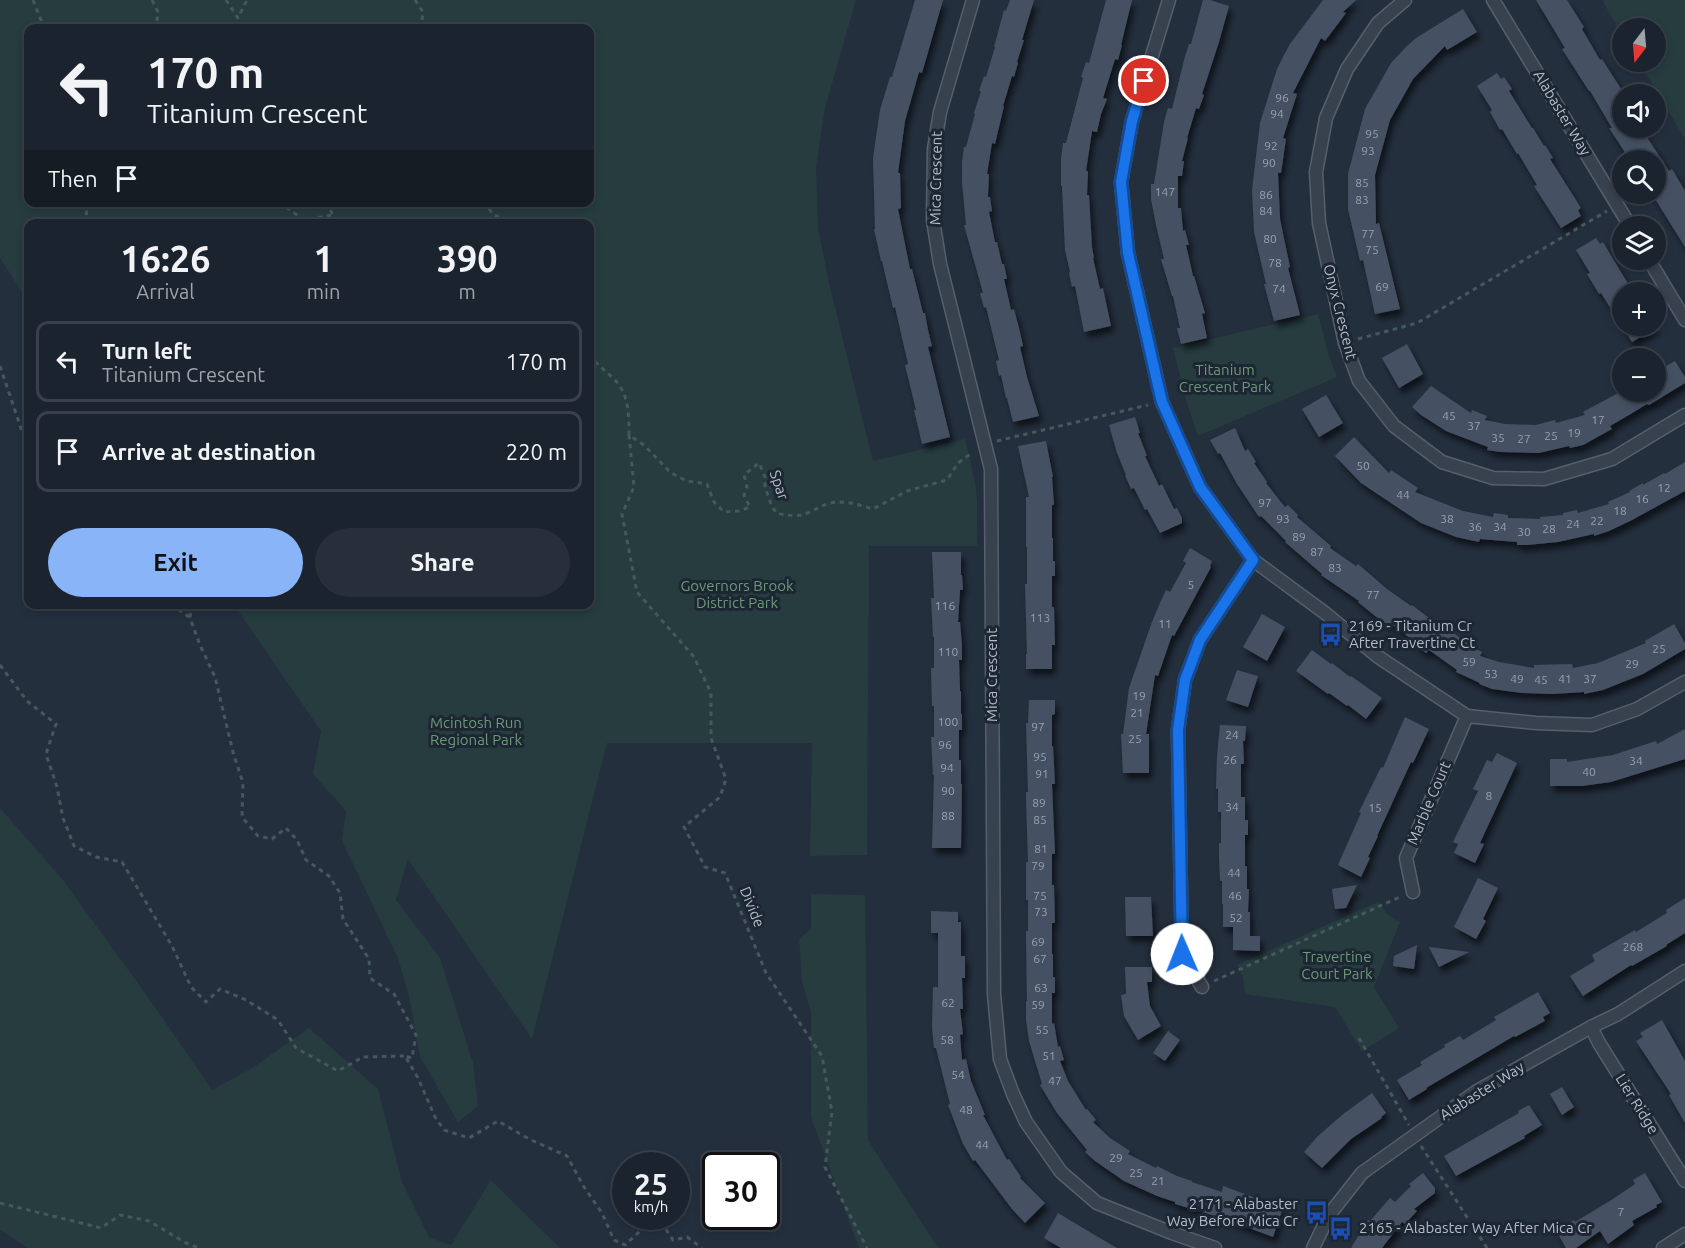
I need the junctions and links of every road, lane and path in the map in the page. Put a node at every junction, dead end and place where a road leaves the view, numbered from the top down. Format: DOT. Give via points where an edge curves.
graph roads {
  1 [pos="33,0"];
  2 [pos="152,0"];
  3 [pos="226,0"];
  4 [pos="247,0"];
  5 [pos="415,0"];
  6 [pos="973,0"];
  7 [pos="1169,0"];
  8 [pos="1405,0"];
  9 [pos="1493,0"];
  10 [pos="42,24"];
  11 [pos="156,24"];
  12 [pos="422,24"];
  13 [pos="1617,205"];
  14 [pos="286,207"];
  15 [pos="329,207"];
  16 [pos="487,207"];
  17 [pos="333,215"];
  18 [pos="1624,216"];
  19 [pos="302,219"];
  20 [pos="309,219"];
  21 [pos="335,219"];
  22 [pos="504,219"];
  23 [pos="1655,270"];
  24 [pos="1685,320"];
  25 [pos="1345,343"];
  26 [pos="594,359"];
  27 [pos="0,366"];
  28 [pos="1162,402"];
  29 [pos="1685,415"];
  30 [pos="629,435"];
  31 [pos="24,437"];
  32 [pos="984,444"];
  33 [pos="1253,560"];
  34 [pos="178,609"];
  35 [pos="191,609"];
  36 [pos="190,618"];
  37 [pos="0,665"];
  38 [pos="1685,682"];
  39 [pos="1467,716"];
  40 [pos="1413,891"];
  41 [pos="1685,971"];
  42 [pos="1202,987"];
  43 [pos="1591,1027"];
  44 [pos="405,1056"];
  45 [pos="1685,1181"];
  46 [pos="0,1203"];
  47 [pos="1685,1234"];
  48 [pos="199,1248"];
  49 [pos="702,1248"];
  50 [pos="867,1248"];
  51 [pos="1215,1248"];
  52 [pos="1313,1248"];
  53 [pos="1663,1248"];
  1 -- 10 [label="path"];
  2 -- 11 [label="path" via="158,12"];
  3 -- 4 [label="path" via="238,18"];
  5 -- 12 [label="path" via="423,12"];
  6 -- 32 [label="street, Mica Crescent" via="940,112 934,150 933,220"];
  7 -- 28 [label="street" via="1132,121 1121,182 1128,253"];
  8 -- 25 [label="street, Onyx Crescent" via="1378,24 1347,69 1326,118 1316,172 1319,223"];
  9 -- 13 [label="street, Alabaster Way"];
  13 -- 18 [label="street, Alabaster Way"];
  13 -- 25 [label="path" via="1417,323"];
  14 -- 19 [label="path"];
  15 -- 17 [label="path"];
  16 -- 22 [label="path"];
  17 -- 20 [label="path"];
  17 -- 21 [label="path"];
  23 -- 24 [label="street"];
  25 -- 29 [label="street, Onyx Crescent" via="1359,381 1394,426 1442,462 1493,478 1544,480 1612,459"];
  26 -- 30 [label="path" via="627,399"];
  27 -- 31 [label="path"];
  28 -- 32 [label="path"];
  28 -- 33 [label="street" via="1200,487"];
  30 -- 32 [label="path, Spar" via="671,473 687,482 707,484 723,512 750,507 744,495 744,475 759,463 776,513 789,515 803,515 831,503 848,501 873,508 907,491 947,480 958,463"];
  30 -- 50 [label="path, Divide" via="634,487 622,514 637,592 694,657 711,693 711,738 726,779 720,797 684,828 705,867 725,873 766,974 822,1056 832,1112 825,1167"];
  32 -- 51 [label="street, Mica Crescent" via="991,469 994,994 1000,1059 1026,1122 1061,1173 1097,1203"];
  33 -- 39 [label="street" via="1377,656"];
  33 -- 42 [label="street" via="1200,640 1185,680 1178,730 1182,954"];
  34 -- 36 [label="path"];
  35 -- 36 [label="path"];
  36 -- 44 [label="path" via="215,677 243,783 242,817 258,836 272,839 286,828 306,860 329,876 340,893 343,919 369,959 370,978 394,994 416,1035 412,1058"];
  37 -- 44 [label="path" via="27,701 56,724 46,754 74,846 96,857 122,862 172,946 191,987 206,1002 220,989 246,1000 279,1020 296,1048 338,1071 363,1057"];
  38 -- 39 [label="street" via="1637,709 1592,725"];
  39 -- 40 [label="street, Marble Court" via="1406,858"];
  40 -- 42 [label="path"];
  41 -- 43 [label="street, Alabaster Way"];
  43 -- 45 [label="street, Lier Ridge"];
  43 -- 52 [label="street, Alabaster Way" via="1477,1091 1362,1173 1329,1215"];
  44 -- 49 [label="path" via="444,1130 469,1138 498,1121 567,1156 614,1240 625,1245 649,1223 665,1228 673,1239 687,1237"];
  46 -- 48 [label="path" via="102,1228 120,1215 149,1221"];
  47 -- 53 [label="street"];
}
